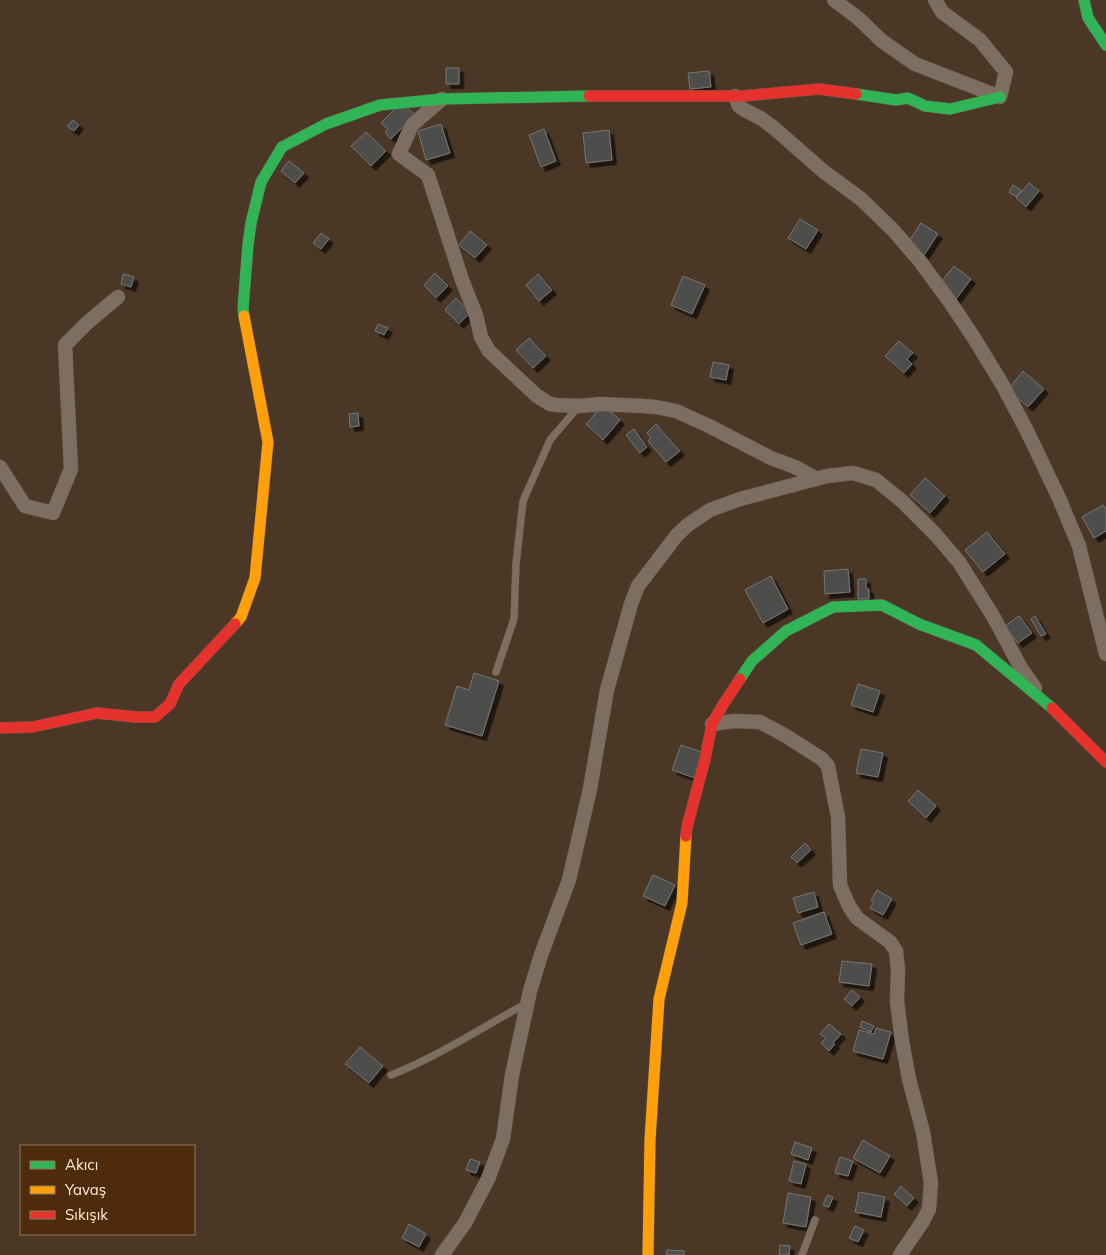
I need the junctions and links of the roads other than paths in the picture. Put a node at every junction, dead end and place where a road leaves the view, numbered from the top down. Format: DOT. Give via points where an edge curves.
graph roads {
  1 [pos="834,0"];
  2 [pos="935,0"];
  3 [pos="1084,0"];
  4 [pos="1106,45"];
  5 [pos="735,96"];
  6 [pos="1000,97"];
  7 [pos="442,99"];
  8 [pos="118,298"];
  9 [pos="579,406"];
  10 [pos="0,467"];
  11 [pos="817,479"];
  12 [pos="1106,654"];
  13 [pos="496,672"];
  14 [pos="1048,704"];
  15 [pos="712,724"];
  16 [pos="0,728"];
  17 [pos="1106,762"];
  18 [pos="527,1002"];
  19 [pos="391,1076"];
  20 [pos="815,1220"];
  21 [pos="442,1255"];
  22 [pos="648,1255"];
  23 [pos="802,1255"];
  24 [pos="900,1255"];
  1 -- 6 [label="street" via="915,64"];
  2 -- 6 [label="street" via="942,12 980,40 1006,72"];
  3 -- 4 [label="street" via="1088,18"];
  5 -- 6 [label="street" via="819,89 896,100 908,98 925,106 950,109"];
  5 -- 7 [label="street"];
  5 -- 12 [label="street" via="739,106 774,128 894,230 974,338 1026,429 1059,498 1079,546"];
  7 -- 9 [label="street" via="412,125 399,154 428,175 481,337 489,351 550,404"];
  7 -- 16 [label="street" via="380,104 326,124 282,147 261,182 251,223 243,308 268,442 255,578 241,617 179,684 170,704 155,717 96,713 33,727"];
  8 -- 10 [label="street" via="65,345 71,469 54,513 25,506"];
  9 -- 11 [label="street" via="642,406 676,411"];
  9 -- 13 [label="lane" via="550,440 522,501 514,620"];
  11 -- 14 [label="street" via="853,473 876,480 902,501 959,562 1030,683"];
  11 -- 18 [label="street" via="710,510 677,535 638,586 630,604 607,690 590,789 569,880 540,955"];
  14 -- 15 [label="street" via="976,645 919,624 882,605 834,607 786,631 752,661"];
  14 -- 17 [label="street"];
  15 -- 22 [label="street" via="687,827 682,903 659,999 650,1140"];
  15 -- 24 [label="street" via="760,722 822,759 828,766 838,818 840,885 857,918 890,942 896,951 902,1040 924,1132 931,1183 929,1209"];
  18 -- 19 [label="lane"];
  18 -- 21 [label="street" via="503,1139 488,1179 465,1223"];
  20 -- 23 [label="lane"];
}
